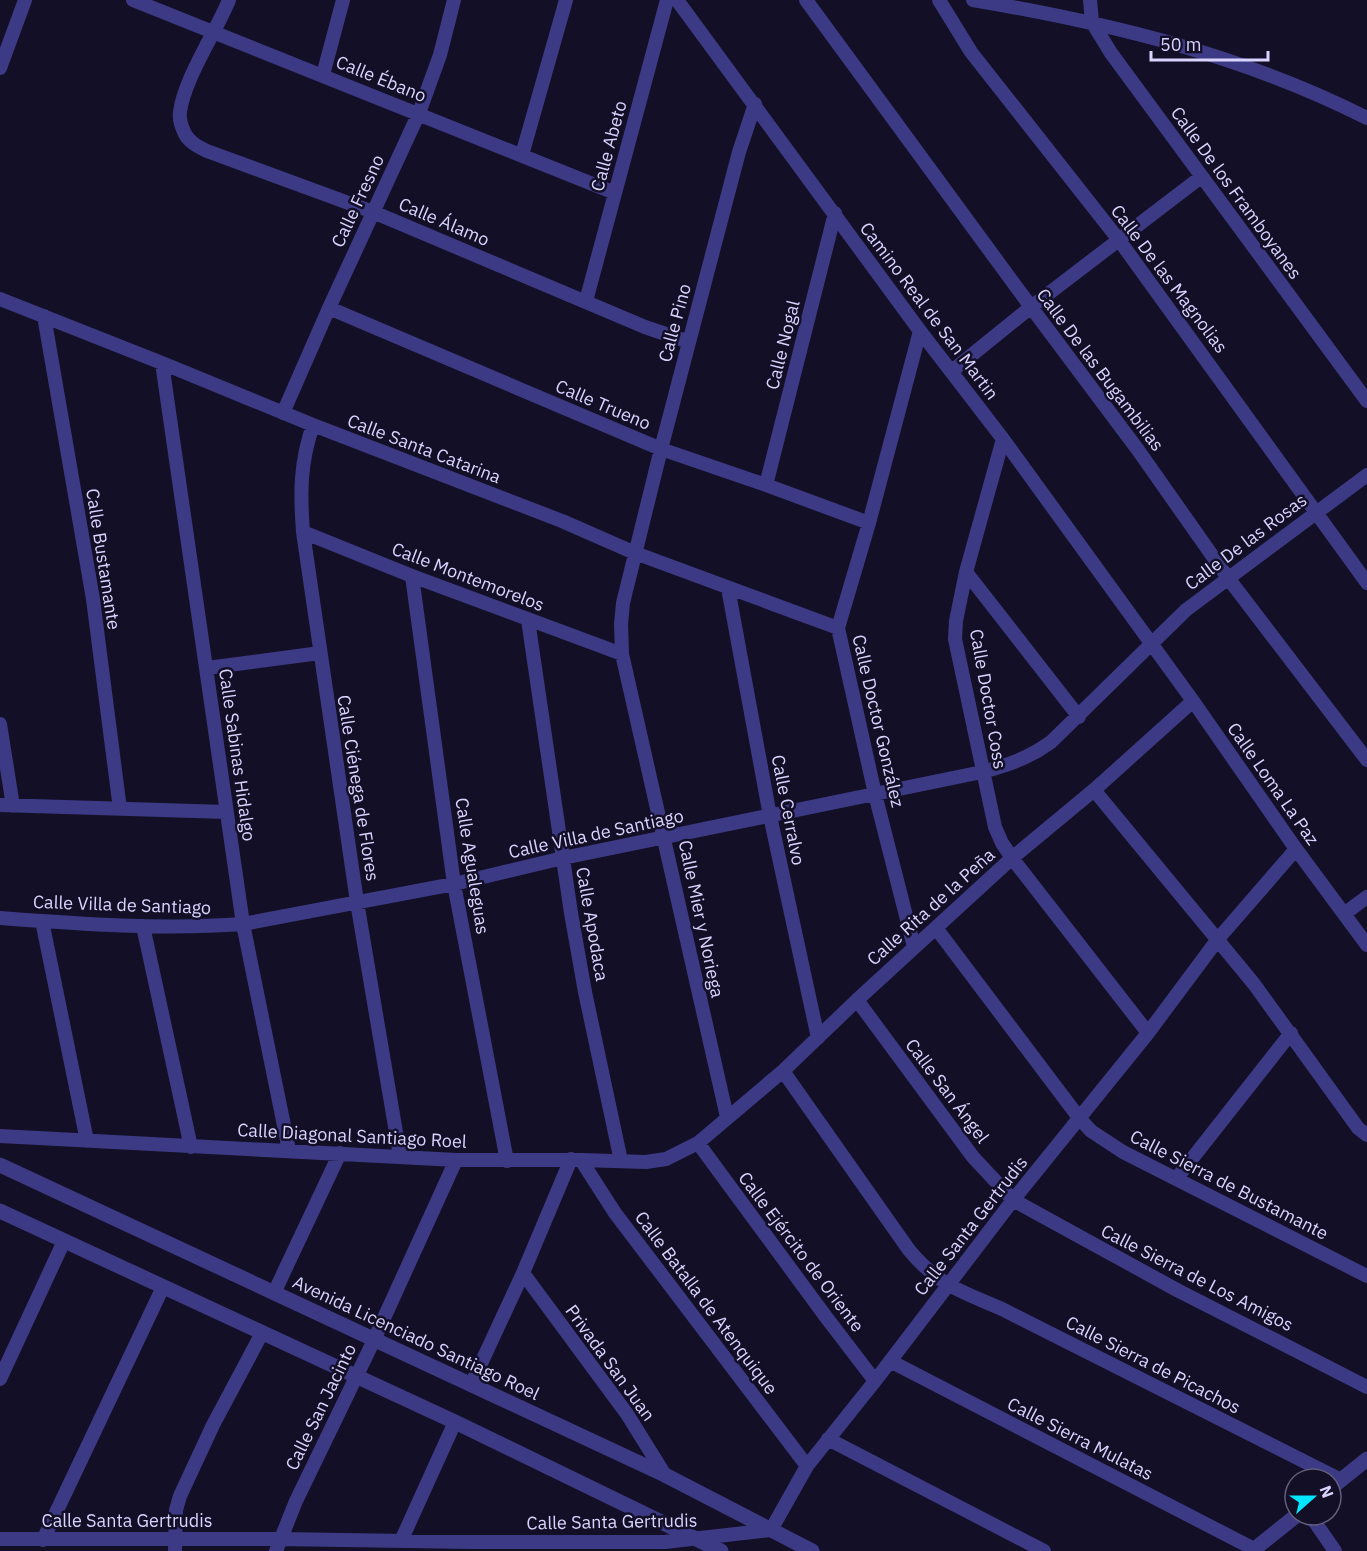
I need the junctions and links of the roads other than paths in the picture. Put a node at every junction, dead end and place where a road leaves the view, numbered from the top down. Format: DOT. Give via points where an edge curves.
graph roads {
  1 [pos="25,0"];
  2 [pos="133,0"];
  3 [pos="229,0"];
  4 [pos="344,0"];
  5 [pos="454,0"];
  6 [pos="566,0"];
  7 [pos="667,0"];
  8 [pos="677,0"];
  9 [pos="806,0"];
  10 [pos="939,0"];
  11 [pos="973,0"];
  12 [pos="1090,0"];
  13 [pos="1092,22"];
  14 [pos="214,32"];
  15 [pos="0,68"];
  16 [pos="323,75"];
  17 [pos="755,104"];
  18 [pos="419,113"];
  19 [pos="1367,118"];
  20 [pos="522,155"];
  21 [pos="1201,177"];
  22 [pos="615,193"];
  23 [pos="374,212"];
  24 [pos="835,213"];
  25 [pos="1119,240"];
  26 [pos="0,299"];
  27 [pos="586,301"];
  28 [pos="329,308"];
  29 [pos="1031,308"];
  30 [pos="44,316"];
  31 [pos="920,331"];
  32 [pos="689,342"];
  33 [pos="162,363"];
  34 [pos="952,371"];
  35 [pos="1367,401"];
  36 [pos="283,413"];
  37 [pos="313,425"];
  38 [pos="1003,439"];
  39 [pos="661,449"];
  40 [pos="1367,475"];
  41 [pos="766,485"];
  42 [pos="1315,513"];
  43 [pos="868,523"];
  44 [pos="303,532"];
  45 [pos="635,553"];
  46 [pos="966,572"];
  47 [pos="412,576"];
  48 [pos="1228,578"];
  49 [pos="1367,583"];
  50 [pos="728,588"];
  51 [pos="528,620"];
  52 [pos="838,628"];
  53 [pos="1152,644"];
  54 [pos="320,653"];
  55 [pos="622,654"];
  56 [pos="207,669"];
  57 [pos="1193,701"];
  58 [pos="1079,717"];
  59 [pos="0,724"];
  60 [pos="1367,760"];
  61 [pos="982,772"];
  62 [pos="1094,790"];
  63 [pos="875,794"];
  64 [pos="6,805"];
  65 [pos="120,809"];
  66 [pos="226,812"];
  67 [pos="770,816"];
  68 [pos="665,838"];
  69 [pos="1296,849"];
  70 [pos="563,858"];
  71 [pos="1011,858"];
  72 [pos="454,884"];
  73 [pos="1367,897"];
  74 [pos="357,902"];
  75 [pos="1344,914"];
  76 [pos="0,918"];
  77 [pos="42,921"];
  78 [pos="243,924"];
  79 [pos="142,926"];
  80 [pos="936,927"];
  81 [pos="1218,939"];
  82 [pos="1367,945"];
  83 [pos="914,947"];
  84 [pos="857,1000"];
  85 [pos="1148,1033"];
  86 [pos="1291,1033"];
  87 [pos="818,1038"];
  88 [pos="783,1071"];
  89 [pos="727,1117"];
  90 [pos="1080,1119"];
  91 [pos="1367,1135"];
  92 [pos="0,1136"];
  93 [pos="87,1142"];
  94 [pos="698,1143"];
  95 [pos="191,1147"];
  96 [pos="289,1150"];
  97 [pos="340,1153"];
  98 [pos="400,1156"];
  99 [pos="456,1160"];
  100 [pos="576,1160"];
  101 [pos="507,1161"];
  102 [pos="621,1161"];
  103 [pos="0,1165"];
  104 [pos="1176,1179"];
  105 [pos="1012,1200"];
  106 [pos="0,1211"];
  107 [pos="64,1241"];
  108 [pos="523,1273"];
  109 [pos="1367,1276"];
  110 [pos="947,1285"];
  111 [pos="163,1287"];
  112 [pos="274,1293"];
  113 [pos="262,1333"];
  114 [pos="374,1340"];
  115 [pos="890,1361"];
  116 [pos="355,1376"];
  117 [pos="0,1379"];
  118 [pos="875,1380"];
  119 [pos="471,1385"];
  120 [pos="1367,1387"];
  121 [pos="455,1422"];
  122 [pos="828,1439"];
  123 [pos="1367,1459"];
  124 [pos="807,1466"];
  125 [pos="1304,1467"];
  126 [pos="665,1475"];
  127 [pos="1343,1478"];
  128 [pos="1283,1526"];
  129 [pos="1318,1527"];
  130 [pos="771,1530"];
  131 [pos="698,1538"];
  132 [pos="0,1539"];
  133 [pos="43,1540"];
  134 [pos="401,1541"];
  135 [pos="175,1545"];
  136 [pos="278,1545"];
  137 [pos="373,1546"];
  138 [pos="570,1546"];
  139 [pos="666,1546"];
  140 [pos="471,1547"];
  141 [pos="1253,1550"];
  142 [pos="721,1551"];
  143 [pos="812,1551"];
  144 [pos="1044,1551"];
  145 [pos="1335,1551"];
  1 -- 15 [label="street"];
  2 -- 14 [label="street, Calle Ébano"];
  3 -- 14 [label="street"];
  4 -- 16 [label="street"];
  5 -- 18 [label="street, Calle Fresno"];
  6 -- 20 [label="street"];
  7 -- 22 [label="street, Calle Abeto"];
  8 -- 17 [label="street, Camino Real de San Martin"];
  9 -- 29 [label="street, Calle De las Bugambilias"];
  10 -- 25 [label="street, Calle De las Magnolias" via="971,52"];
  11 -- 13 [label="street"];
  12 -- 13 [label="street, Calle De los Framboyanes"];
  13 -- 19 [label="street" via="1189,47 1318,95"];
  13 -- 21 [label="street, Calle De los Framboyanes"];
  14 -- 16 [label="street, Calle Ébano"];
  14 -- 23 [label="street, Calle Álamo" via="186,89 180,112 185,135 207,151"];
  16 -- 18 [label="street, Calle Ébano"];
  17 -- 24 [label="street, Camino Real de San Martin"];
  17 -- 32 [label="street, Calle Pino"];
  18 -- 20 [label="street, Calle Ébano"];
  18 -- 23 [label="street, Calle Fresno"];
  20 -- 22 [label="street, Calle Ébano"];
  21 -- 25 [label="street"];
  21 -- 35 [label="street, Calle De los Framboyanes"];
  22 -- 27 [label="street, Calle Abeto"];
  23 -- 27 [label="street, Calle Álamo"];
  23 -- 28 [label="street, Calle Fresno"];
  24 -- 31 [label="street, Camino Real de San Martin"];
  24 -- 41 [label="street, Calle Nogal"];
  25 -- 29 [label="street"];
  25 -- 42 [label="street, Calle De las Magnolias"];
  26 -- 30 [label="street, Calle Santa Catarina"];
  27 -- 32 [label="street, Calle Álamo"];
  28 -- 36 [label="street, Calle Fresno"];
  28 -- 39 [label="street, Calle Trueno"];
  29 -- 34 [label="street"];
  29 -- 48 [label="street, Calle De las Bugambilias"];
  30 -- 33 [label="street, Calle Santa Catarina"];
  30 -- 65 [label="street, Calle Bustamante" via="93,599"];
  31 -- 34 [label="street, Camino Real de San Martin"];
  31 -- 43 [label="street, Calle Doctor González"];
  32 -- 39 [label="street, Calle Pino"];
  33 -- 36 [label="street, Calle Santa Catarina"];
  33 -- 56 [label="street, Calle Sabinas Hidalgo"];
  34 -- 38 [label="street, Camino Real de San Martin"];
  36 -- 37 [label="street, Calle Santa Catarina"];
  37 -- 44 [label="street, Calle Ciénega de Flores" via="302,468"];
  37 -- 45 [label="street, Calle Santa Catarina"];
  38 -- 46 [label="street, Calle Doctor Coss"];
  38 -- 53 [label="street, Camino Real de San Martin"];
  39 -- 41 [label="street, Calle Trueno"];
  39 -- 45 [label="street, Calle Pino"];
  40 -- 42 [label="street, Calle De las Rosas"];
  41 -- 43 [label="street, Calle Trueno"];
  42 -- 48 [label="street, Calle De las Rosas"];
  42 -- 49 [label="street, Calle De las Magnolias"];
  43 -- 52 [label="street, Calle Doctor González"];
  44 -- 47 [label="street, Calle Montemorelos"];
  44 -- 54 [label="street, Calle Ciénega de Flores"];
  45 -- 50 [label="street, Calle Santa Catarina"];
  45 -- 55 [label="street, Calle Mier y Noriega" via="621,624"];
  46 -- 58 [label="street"];
  46 -- 61 [label="street, Calle Doctor Coss" via="955,639"];
  47 -- 51 [label="street, Calle Montemorelos"];
  47 -- 72 [label="street, Calle Agualeguas"];
  48 -- 53 [label="street, Calle De las Rosas" via="1186,610"];
  48 -- 60 [label="street, Calle De las Bugambilias"];
  50 -- 52 [label="street, Calle Santa Catarina"];
  50 -- 67 [label="street, Calle Cerralvo"];
  51 -- 55 [label="street, Calle Montemorelos"];
  51 -- 70 [label="street, Calle Apodaca"];
  52 -- 63 [label="street, Calle Doctor González"];
  53 -- 57 [label="street, Calle Loma La Paz"];
  53 -- 58 [label="street, Calle Villa de Santiago"];
  54 -- 56 [label="street"];
  54 -- 74 [label="street, Calle Ciénega de Flores"];
  55 -- 68 [label="street, Calle Mier y Noriega"];
  56 -- 66 [label="street, Calle Sabinas Hidalgo"];
  57 -- 62 [label="street, Calle Rita de la Peña"];
  57 -- 69 [label="street, Calle Loma La Paz"];
  58 -- 61 [label="street, Calle Villa de Santiago" via="1033,755"];
  59 -- 64 [label="street"];
  61 -- 63 [label="street, Calle Villa de Santiago"];
  61 -- 71 [label="street, Calle Doctor Coss" via="995,827"];
  62 -- 71 [label="street, Calle Rita de la Peña"];
  62 -- 81 [label="street"];
  63 -- 67 [label="street, Calle Villa de Santiago"];
  63 -- 83 [label="street, Calle Doctor González"];
  64 -- 65 [label="street"];
  65 -- 66 [label="street"];
  66 -- 78 [label="street, Calle Sabinas Hidalgo"];
  67 -- 68 [label="street, Calle Villa de Santiago"];
  67 -- 87 [label="street, Calle Cerralvo"];
  68 -- 70 [label="street, Calle Villa de Santiago"];
  68 -- 89 [label="street, Calle Mier y Noriega"];
  69 -- 75 [label="street, Calle Loma La Paz"];
  69 -- 81 [label="street, Calle Santa Gertrudis"];
  70 -- 72 [label="street, Calle Villa de Santiago"];
  70 -- 102 [label="street, Calle Apodaca" via="585,992"];
  71 -- 80 [label="street, Calle Rita de la Peña"];
  71 -- 85 [label="street, Calle Doctor Coss"];
  72 -- 74 [label="street, Calle Villa de Santiago"];
  72 -- 101 [label="street, Calle Agualeguas"];
  73 -- 75 [label="street"];
  74 -- 78 [label="street, Calle Villa de Santiago"];
  74 -- 98 [label="street, Calle Ciénega de Flores"];
  75 -- 82 [label="street, Calle Loma La Paz"];
  76 -- 77 [label="street, Calle Villa de Santiago"];
  77 -- 79 [label="street, Calle Villa de Santiago"];
  77 -- 93 [label="street"];
  78 -- 79 [label="street, Calle Villa de Santiago"];
  78 -- 96 [label="street, Calle Sabinas Hidalgo"];
  79 -- 95 [label="street"];
  80 -- 83 [label="street, Calle Rita de la Peña"];
  80 -- 90 [label="street, Calle Sierra de Bustamante"];
  81 -- 85 [label="street, Calle Santa Gertrudis"];
  81 -- 86 [label="street"];
  83 -- 84 [label="street, Calle Rita de la Peña"];
  84 -- 87 [label="street, Calle Rita de la Peña"];
  84 -- 105 [label="street, Calle San Ángel" via="973,1157"];
  85 -- 90 [label="street, Calle Santa Gertrudis"];
  86 -- 91 [label="street" via="1358,1128"];
  86 -- 104 [label="street"];
  87 -- 88 [label="street, Calle Rita de la Peña"];
  88 -- 89 [label="street, Calle Rita de la Peña"];
  88 -- 110 [label="street, Calle Sierra de Picachos" via="909,1250 930,1274"];
  89 -- 94 [label="street, Calle Rita de la Peña"];
  90 -- 104 [label="street, Calle Sierra de Bustamante" via="1105,1142"];
  90 -- 105 [label="street, Calle Santa Gertrudis"];
  92 -- 93 [label="street, Calle Diagonal Santiago Roel"];
  93 -- 95 [label="street, Calle Diagonal Santiago Roel"];
  94 -- 102 [label="street, Calle Diagonal Santiago Roel" via="666,1159"];
  94 -- 118 [label="street, Calle Ejército de Oriente"];
  95 -- 96 [label="street, Calle Diagonal Santiago Roel"];
  96 -- 97 [label="street, Calle Diagonal Santiago Roel"];
  97 -- 98 [label="street, Calle Diagonal Santiago Roel"];
  97 -- 112 [label="street"];
  98 -- 99 [label="street, Calle Diagonal Santiago Roel"];
  99 -- 101 [label="street, Calle Diagonal Santiago Roel"];
  99 -- 114 [label="street, Calle San Jacinto"];
  100 -- 101 [label="street, Calle Diagonal Santiago Roel"];
  100 -- 102 [label="street, Calle Diagonal Santiago Roel"];
  100 -- 108 [label="street"];
  100 -- 124 [label="street, Calle Batalla de Atenquique"];
  103 -- 112 [label="street, Avenida Licenciado Santiago Roel"];
  104 -- 109 [label="street, Calle Sierra de Bustamante"];
  105 -- 110 [label="street, Calle Santa Gertrudis"];
  105 -- 120 [label="street, Calle Sierra de Los Amigos"];
  106 -- 107 [label="street"];
  107 -- 111 [label="street"];
  107 -- 117 [label="street"];
  108 -- 119 [label="street"];
  108 -- 126 [label="street, Privada San Juan" via="627,1414"];
  110 -- 115 [label="street, Calle Santa Gertrudis"];
  110 -- 125 [label="street, Calle Sierra de Picachos" via="1002,1309"];
  111 -- 113 [label="street"];
  111 -- 133 [label="street"];
  112 -- 114 [label="street, Avenida Licenciado Santiago Roel"];
  113 -- 116 [label="street"];
  113 -- 135 [label="street" via="180,1496"];
  114 -- 116 [label="street, Calle San Jacinto"];
  114 -- 119 [label="street, Avenida Licenciado Santiago Roel"];
  115 -- 118 [label="street, Calle Santa Gertrudis"];
  115 -- 141 [label="street, Calle Sierra Mulatas"];
  116 -- 121 [label="street"];
  116 -- 136 [label="street, Calle San Jacinto"];
  118 -- 122 [label="street, Calle Santa Gertrudis"];
  119 -- 126 [label="street, Avenida Licenciado Santiago Roel"];
  121 -- 131 [label="street"];
  121 -- 134 [label="street"];
  122 -- 124 [label="street, Calle Santa Gertrudis"];
  122 -- 144 [label="street"];
  123 -- 127 [label="street"];
  124 -- 130 [label="street, Calle Santa Gertrudis"];
  126 -- 130 [label="street, Avenida Licenciado Santiago Roel"];
  128 -- 141 [label="street"];
  129 -- 145 [label="street"];
  130 -- 131 [label="street, Calle Santa Gertrudis"];
  130 -- 143 [label="street, Avenida Licenciado Santiago Roel"];
  131 -- 139 [label="street, Calle Santa Gertrudis"];
  131 -- 142 [label="street"];
  132 -- 133 [label="street, Calle Santa Gertrudis"];
  133 -- 135 [label="street, Calle Santa Gertrudis"];
  134 -- 137 [label="street, Calle Santa Gertrudis"];
  134 -- 140 [label="street, Calle Santa Gertrudis"];
  135 -- 136 [label="street, Calle Santa Gertrudis"];
  136 -- 137 [label="street, Calle Santa Gertrudis"];
  138 -- 139 [label="street, Calle Santa Gertrudis"];
  138 -- 140 [label="street, Calle Santa Gertrudis"];
}
